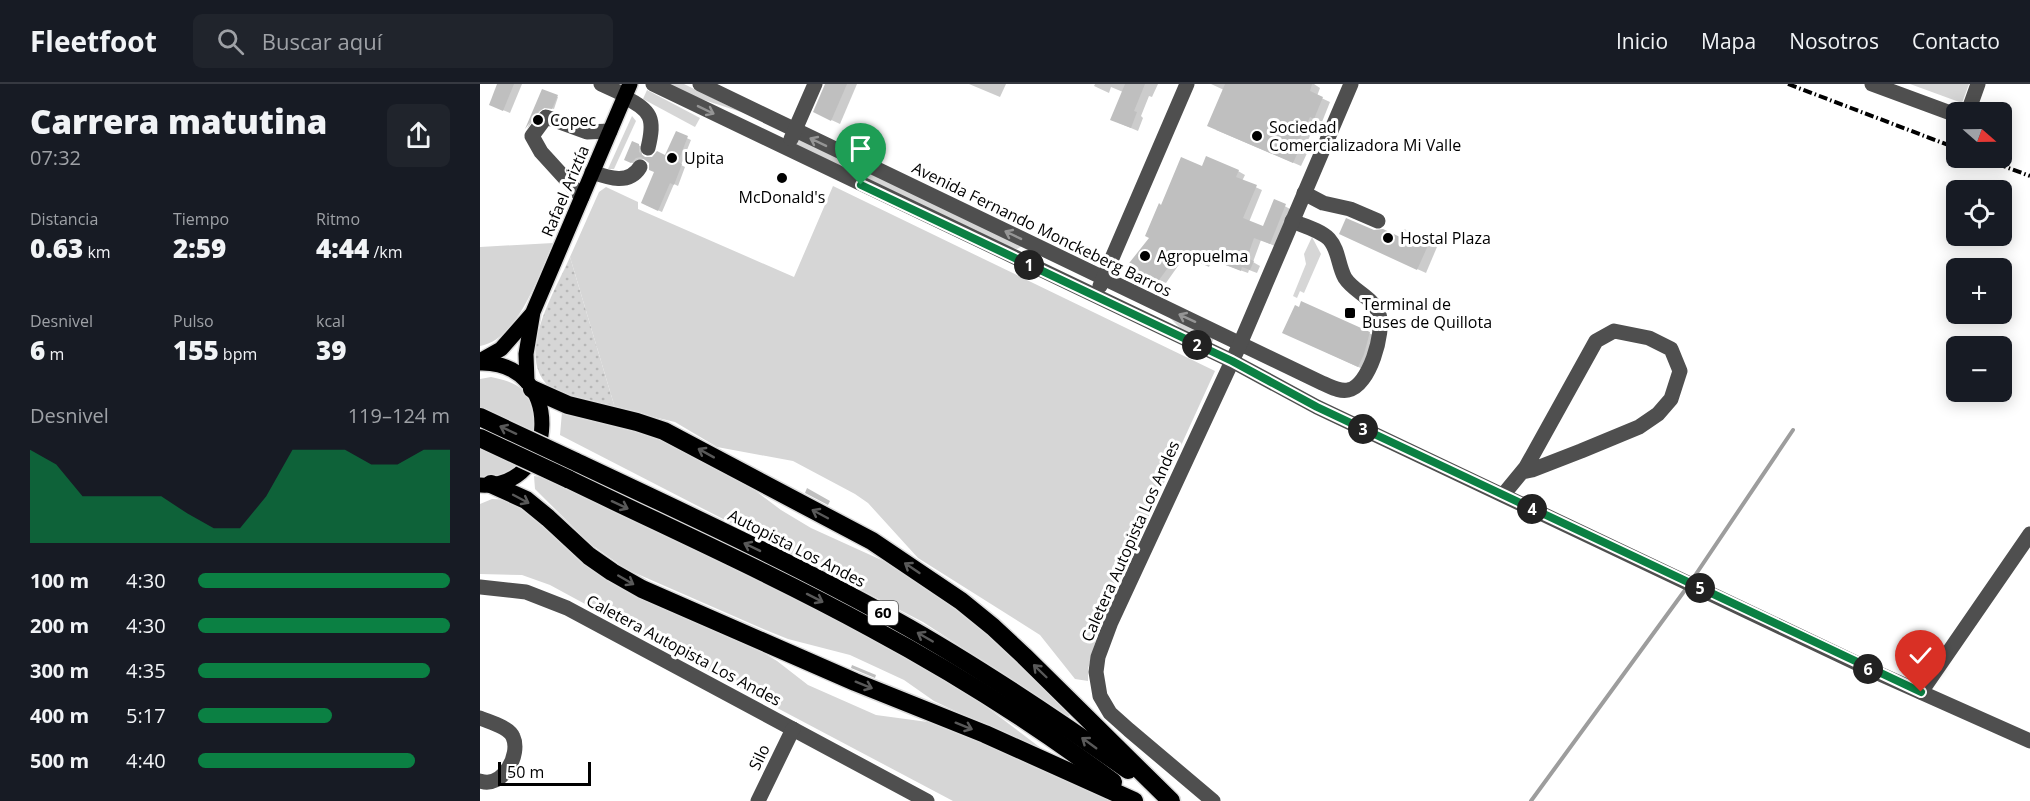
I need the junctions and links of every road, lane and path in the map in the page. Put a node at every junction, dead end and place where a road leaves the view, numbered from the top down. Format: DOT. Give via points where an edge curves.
graph roads {
  1 [pos="602,84"];
  2 [pos="653,84"];
  3 [pos="700,84"];
  4 [pos="815,84"];
  5 [pos="1187,84"];
  6 [pos="1351,84"];
  7 [pos="1872,84"];
  8 [pos="1978,84"];
  9 [pos="626,92"];
  10 [pos="1972,102"];
  11 [pos="1946,111"];
  12 [pos="610,131"];
  13 [pos="795,131"];
  14 [pos="648,148"];
  15 [pos="783,148"];
  16 [pos="640,167"];
  17 [pos="592,172"];
  18 [pos="1304,193"];
  19 [pos="582,197"];
  20 [pos="1292,221"];
  21 [pos="1378,221"];
  22 [pos="1103,279"];
  23 [pos="1095,297"];
  24 [pos="533,312"];
  25 [pos="1240,344"];
  26 [pos="1232,361"];
  27 [pos="480,362"];
  28 [pos="530,385"];
  29 [pos="480,417"];
  30 [pos="480,438"];
  31 [pos="1522,472"];
  32 [pos="484,486"];
  33 [pos="1503,495"];
  34 [pos="2030,534"];
  35 [pos="480,587"];
  36 [pos="1921,692"];
  37 [pos="480,718"];
  38 [pos="793,729"];
  39 [pos="2030,741"];
  40 [pos="480,781"];
  41 [pos="758,801"];
  42 [pos="927,801"];
  43 [pos="1134,801"];
  44 [pos="1139,801"];
  45 [pos="1171,801"];
  46 [pos="1213,801"];
  1 -- 9 [label="street"];
  2 -- 15 [label="street, one-way"];
  3 -- 13 [label="street, Avenida Fernando Monckeberg Barros"];
  4 -- 13 [label="street"];
  5 -- 22 [label="street"];
  6 -- 18 [label="street, Caletera Autopista Los Andes"];
  7 -- 11 [label="street"];
  8 -- 10 [label="street"];
  9 -- 12 [label="main road, Rafael Ariztía"];
  9 -- 14 [label="street" via="650,116"];
  12 -- 17 [label="main road, Rafael Ariztía"];
  12 -- 19 [label="street" via="586,132 546,117 532,136 541,152"];
  13 -- 15 [label="street"];
  22 -- 13 [label="street, Avenida Fernando Monckeberg Barros, one-way"];
  15 -- 23 [label="street"];
  16 -- 17 [label="street" via="627,179"];
  17 -- 19 [label="main road, Rafael Ariztía"];
  18 -- 20 [label="street, Caletera Autopista Los Andes"];
  18 -- 21 [label="street"];
  19 -- 24 [label="main road, Rafael Ariztía"];
  20 -- 25 [label="street, Caletera Autopista Los Andes"];
  20 -- 25 [label="street, Avenida Fernando Monckeberg Barros" via="1330,240 1344,276 1380,316 1380,338 1372,360 1361,382 1346,391"];
  22 -- 23 [label="street"];
  25 -- 22 [label="street, Avenida Fernando Monckeberg Barros, one-way"];
  23 -- 26 [label="street"];
  24 -- 27 [label="main road, Rafael Ariztía" via="513,338"];
  24 -- 28 [label="main road, Rafael Ariztía" via="526,354"];
  25 -- 26 [label="street, Caletera Autopista Los Andes"];
  26 -- 33 [label="street" via="1317,407"];
  26 -- 46 [label="street, Caletera Autopista Los Andes" via="1111,622 1096,672 1100,696 1110,712"];
  27 -- 28 [label="main road, Rafael Ariztía" via="504,366"];
  28 -- 32 [label="main road, Rafael Ariztía" via="542,408 538,448 523,470"];
  45 -- 28 [label="highway, one-way" via="993,627 872,541 664,431 568,405"];
  45 -- 29 [label="highway, Autopista Los Andes / 60, one-way, bridge" via="1052,717 905,626 833,586"];
  30 -- 44 [label="highway, 60, one-way, bridge" via="881,633 1059,743"];
  31 -- 31 [label="street" via="1596,341 1614,331 1649,338 1671,349 1680,371 1671,399 1658,414 1639,427"];
  31 -- 33 [label="street"];
  32 -- 43 [label="highway, one-way" via="536,507 589,556 642,589"];
  33 -- 36 [label="street"];
  34 -- 36 [label="street"];
  35 -- 38 [label="street, Caletera Autopista Los Andes" via="526,592 567,608"];
  36 -- 39 [label="street"];
  37 -- 40 [label="street" via="508,731 514,746 500,780"];
  38 -- 41 [label="street, Silo"];
  38 -- 42 [label="street, Caletera Autopista Los Andes"];
}
